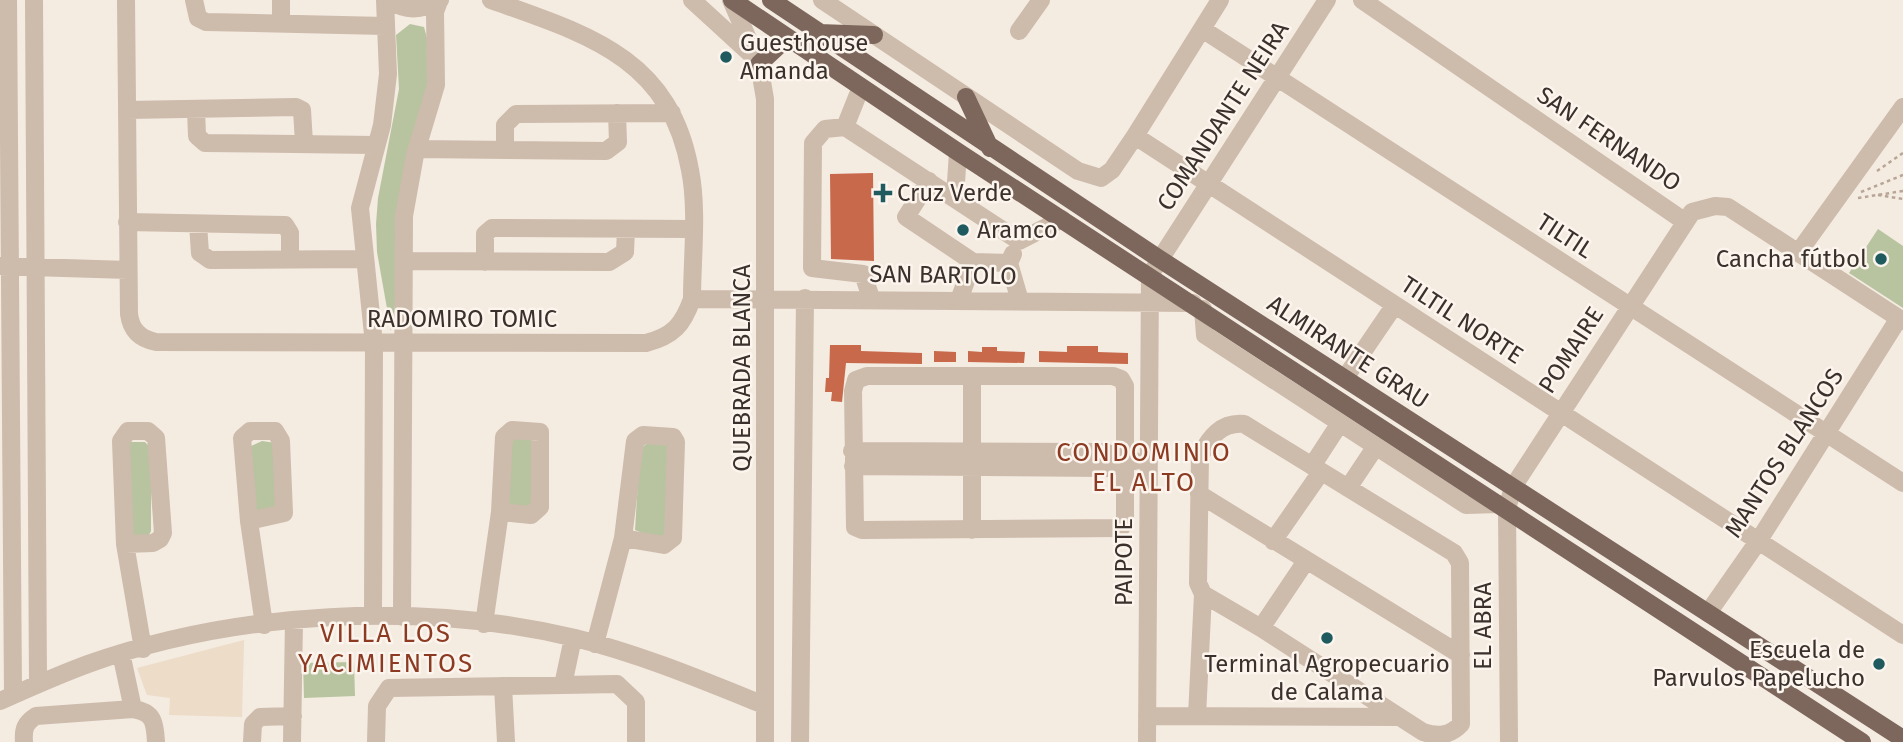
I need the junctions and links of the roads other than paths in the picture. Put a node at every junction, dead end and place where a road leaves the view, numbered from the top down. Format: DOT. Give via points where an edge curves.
graph roads {
  1 [pos="8,0"];
  2 [pos="34,0"];
  3 [pos="126,0"];
  4 [pos="194,0"];
  5 [pos="281,0"];
  6 [pos="387,0"];
  7 [pos="439,0"];
  8 [pos="491,0"];
  9 [pos="692,0"];
  10 [pos="731,0"];
  11 [pos="771,0"];
  12 [pos="822,0"];
  13 [pos="1041,0"];
  14 [pos="1220,0"];
  15 [pos="1327,0"];
  16 [pos="1363,0"];
  17 [pos="281,22"];
  18 [pos="384,26"];
  19 [pos="1202,29"];
  20 [pos="1019,31"];
  21 [pos="819,33"];
  22 [pos="874,34"];
  23 [pos="788,38"];
  24 [pos="759,64"];
  25 [pos="1277,79"];
  26 [pos="861,87"];
  27 [pos="966,97"];
  28 [pos="1903,107"];
  29 [pos="196,109"];
  30 [pos="127,110"];
  31 [pos="617,113"];
  32 [pos="672,113"];
  33 [pos="845,127"];
  34 [pos="1135,136"];
  35 [pos="304,144"];
  36 [pos="375,145"];
  37 [pos="990,148"];
  38 [pos="417,149"];
  39 [pos="505,150"];
  40 [pos="958,152"];
  41 [pos="929,181"];
  42 [pos="1210,184"];
  43 [pos="955,198"];
  44 [pos="1062,219"];
  45 [pos="1684,221"];
  46 [pos="127,222"];
  47 [pos="198,223"];
  48 [pos="626,229"];
  49 [pos="692,229"];
  50 [pos="1019,241"];
  51 [pos="1798,253"];
  52 [pos="1158,258"];
  53 [pos="290,259"];
  54 [pos="364,259"];
  55 [pos="405,261"];
  56 [pos="485,262"];
  57 [pos="973,262"];
  58 [pos="1009,263"];
  59 [pos="5,266"];
  60 [pos="36,266"];
  61 [pos="128,270"];
  62 [pos="1150,275"];
  63 [pos="767,298"];
  64 [pos="805,298"];
  65 [pos="871,298"];
  66 [pos="692,299"];
  67 [pos="959,300"];
  68 [pos="1020,300"];
  69 [pos="1150,302"];
  70 [pos="1198,306"];
  71 [pos="1394,306"];
  72 [pos="1629,307"];
  73 [pos="1901,319"];
  74 [pos="374,344"];
  75 [pos="402,345"];
  76 [pos="6,364"];
  77 [pos="972,376"];
  78 [pos="1345,378"];
  79 [pos="1560,412"];
  80 [pos="1340,423"];
  81 [pos="1826,434"];
  82 [pos="1376,446"];
  83 [pos="853,458"];
  84 [pos="972,459"];
  85 [pos="1149,460"];
  86 [pos="1124,461"];
  87 [pos="1317,469"];
  88 [pos="1903,483"];
  89 [pos="1513,487"];
  90 [pos="1348,488"];
  91 [pos="1199,494"];
  92 [pos="1503,507"];
  93 [pos="500,512"];
  94 [pos="249,521"];
  95 [pos="972,530"];
  96 [pos="623,538"];
  97 [pos="1759,540"];
  98 [pos="1273,541"];
  99 [pos="125,544"];
  100 [pos="1306,561"];
  101 [pos="1203,594"];
  102 [pos="7,600"];
  103 [pos="1708,612"];
  104 [pos="373,616"];
  105 [pos="402,617"];
  106 [pos="294,621"];
  107 [pos="484,624"];
  108 [pos="264,625"];
  109 [pos="1261,628"];
  110 [pos="1903,635"];
  111 [pos="573,638"];
  112 [pos="595,644"];
  113 [pos="143,649"];
  114 [pos="121,653"];
  115 [pos="1461,655"];
  116 [pos="38,684"];
  117 [pos="563,685"];
  118 [pos="503,686"];
  119 [pos="6,698"];
  120 [pos="764,705"];
  121 [pos="140,710"];
  122 [pos="292,716"];
  123 [pos="1147,716"];
  124 [pos="1197,716"];
  125 [pos="1400,717"];
  126 [pos="1902,738"];
  127 [pos="24,742"];
  128 [pos="156,742"];
  129 [pos="252,742"];
  130 [pos="292,742"];
  131 [pos="376,742"];
  132 [pos="506,742"];
  133 [pos="636,742"];
  134 [pos="765,742"];
  135 [pos="800,742"];
  136 [pos="1147,742"];
  137 [pos="1508,742"];
  138 [pos="1862,742"];
  1 -- 59 [label="street"];
  2 -- 60 [label="street"];
  3 -- 30 [label="street, RADOMIRO TOMIC"];
  4 -- 17 [label="street" via="200,21"];
  5 -- 17 [label="street"];
  6 -- 7 [label="street" via="412,9"];
  6 -- 18 [label="street"];
  7 -- 38 [label="street" via="435,12 436,85"];
  8 -- 32 [label="street, RADOMIRO TOMIC" via="575,30 628,59 654,84"];
  9 -- 24 [label="street"];
  10 -- 23 [label="main road, ALMIRANTE GRAU"];
  10 -- 24 [label="street, QUEBRADA BLANCA"];
  11 -- 21 [label="main road, ALMIRANTE GRAU"];
  12 -- 22 [label="street"];
  13 -- 20 [label="street"];
  14 -- 19 [label="street"];
  15 -- 25 [label="street, COMANDANTE NEIRA"];
  16 -- 45 [label="street, SAN FERNANDO"];
  17 -- 18 [label="street"];
  18 -- 36 [label="street" via="388,74"];
  19 -- 25 [label="street, TILTIL"];
  19 -- 34 [label="street"];
  21 -- 22 [label="main road"];
  21 -- 37 [label="main road, ALMIRANTE GRAU"];
  22 -- 27 [label="street"];
  23 -- 24 [label="main road"];
  23 -- 26 [label="main road, ALMIRANTE GRAU"];
  24 -- 63 [label="street, QUEBRADA BLANCA" via="765,99"];
  25 -- 42 [label="street, COMANDANTE NEIRA"];
  25 -- 72 [label="street, TILTIL"];
  26 -- 33 [label="street"];
  26 -- 40 [label="main road, ALMIRANTE GRAU"];
  27 -- 34 [label="street" via="1078,172 1101,178 1112,170"];
  27 -- 37 [label="main road"];
  28 -- 51 [label="street"];
  29 -- 30 [label="street"];
  29 -- 35 [label="street" via="197,136 205,143"];
  29 -- 35 [label="street" via="296,107 305,117"];
  30 -- 46 [label="street, RADOMIRO TOMIC"];
  31 -- 32 [label="street"];
  31 -- 39 [label="street" via="516,114 505,125"];
  31 -- 39 [label="street" via="618,142 612,148"];
  32 -- 49 [label="street, RADOMIRO TOMIC" via="691,172"];
  33 -- 41 [label="street"];
  33 -- 65 [label="street" via="825,129 813,143 812,268 863,274"];
  34 -- 42 [label="street, TILTIL NORTE"];
  35 -- 36 [label="street"];
  36 -- 54 [label="street" via="360,208"];
  37 -- 52 [label="main road, ALMIRANTE GRAU"];
  38 -- 39 [label="street"];
  38 -- 55 [label="street" via="404,216"];
  40 -- 43 [label="street"];
  40 -- 44 [label="main road, ALMIRANTE GRAU"];
  41 -- 43 [label="street"];
  41 -- 57 [label="street" via="906,217"];
  42 -- 52 [label="street, COMANDANTE NEIRA"];
  42 -- 71 [label="street, TILTIL NORTE"];
  43 -- 50 [label="street"];
  44 -- 50 [label="street"];
  44 -- 62 [label="main road, ALMIRANTE GRAU"];
  45 -- 51 [label="street, SAN FERNANDO" via="1702,208 1728,208"];
  45 -- 72 [label="street, POMAIRE"];
  46 -- 47 [label="street"];
  46 -- 61 [label="street, RADOMIRO TOMIC"];
  47 -- 53 [label="street" via="285,225 290,233"];
  47 -- 53 [label="street" via="204,258"];
  48 -- 49 [label="street"];
  48 -- 56 [label="street" via="625,252 609,262"];
  48 -- 56 [label="street" via="492,228 485,234"];
  49 -- 66 [label="street, RADOMIRO TOMIC"];
  50 -- 58 [label="street"];
  51 -- 73 [label="street, SAN FERNANDO"];
  52 -- 62 [label="street, PAIPOTE"];
  52 -- 78 [label="main road, ALMIRANTE GRAU"];
  53 -- 54 [label="street"];
  54 -- 74 [label="street"];
  55 -- 56 [label="street"];
  55 -- 75 [label="street"];
  57 -- 58 [label="street"];
  57 -- 67 [label="street"];
  58 -- 68 [label="street"];
  59 -- 60 [label="street"];
  59 -- 76 [label="street"];
  60 -- 61 [label="street"];
  60 -- 116 [label="street"];
  61 -- 74 [label="street, RADOMIRO TOMIC" via="130,321 137,334 149,341"];
  62 -- 69 [label="street, PAIPOTE"];
  62 -- 70 [label="main road, ALMIRANTE GRAU"];
  63 -- 64 [label="street, SAN BARTOLO"];
  63 -- 66 [label="street, SAN BARTOLO"];
  63 -- 120 [label="street, QUEBRADA BLANCA"];
  64 -- 65 [label="street, SAN BARTOLO"];
  64 -- 135 [label="street"];
  65 -- 67 [label="street, SAN BARTOLO"];
  66 -- 75 [label="street, RADOMIRO TOMIC" via="677,330 646,343"];
  67 -- 68 [label="street, SAN BARTOLO"];
  68 -- 69 [label="street, SAN BARTOLO"];
  69 -- 70 [label="street, SAN BARTOLO"];
  69 -- 85 [label="street, PAIPOTE"];
  70 -- 80 [label="street" via="1205,335"];
  70 -- 92 [label="main road, ALMIRANTE GRAU"];
  71 -- 78 [label="street"];
  71 -- 79 [label="street, TILTIL NORTE"];
  72 -- 79 [label="street, POMAIRE"];
  72 -- 81 [label="street, TILTIL"];
  73 -- 81 [label="street, MANTOS BLANCOS"];
  74 -- 75 [label="street, RADOMIRO TOMIC"];
  74 -- 104 [label="street"];
  75 -- 105 [label="street"];
  76 -- 102 [label="street"];
  77 -- 83 [label="street" via="867,376 856,380"];
  77 -- 84 [label="street"];
  77 -- 86 [label="street" via="1121,379 1125,386"];
  78 -- 89 [label="main road, ALMIRANTE GRAU"];
  79 -- 89 [label="street, POMAIRE"];
  79 -- 97 [label="street, TILTIL NORTE"];
  80 -- 82 [label="street"];
  80 -- 87 [label="street"];
  81 -- 88 [label="street, TILTIL"];
  81 -- 97 [label="street, MANTOS BLANCOS"];
  82 -- 90 [label="street"];
  82 -- 92 [label="street" via="1466,505"];
  83 -- 84 [label="street"];
  83 -- 95 [label="street" via="855,527"];
  84 -- 86 [label="street" via="1108,468"];
  84 -- 95 [label="street"];
  85 -- 86 [label="street"];
  85 -- 123 [label="street, PAIPOTE"];
  86 -- 95 [label="street" via="1125,521 1121,528"];
  87 -- 90 [label="street"];
  87 -- 91 [label="street" via="1244,424 1232,423 1214,435 1200,456"];
  87 -- 98 [label="street"];
  89 -- 92 [label="street, POMAIRE"];
  89 -- 103 [label="main road, ALMIRANTE GRAU"];
  90 -- 115 [label="street" via="1454,553 1461,563"];
  91 -- 98 [label="street"];
  91 -- 101 [label="street" via="1198,583"];
  92 -- 137 [label="street, EL ABRA"];
  92 -- 138 [label="main road, ALMIRANTE GRAU"];
  93 -- 93 [label="street" via="504,437 512,430 540,432 540,507 531,514"];
  93 -- 107 [label="street"];
  94 -- 94 [label="street" via="242,438 250,431 275,431 281,441 285,508 280,515"];
  94 -- 108 [label="street"];
  96 -- 96 [label="street" via="664,545 673,538 673,437 643,435 635,441"];
  96 -- 112 [label="street"];
  97 -- 103 [label="street, MANTOS BLANCOS"];
  97 -- 110 [label="street, TILTIL NORTE"];
  98 -- 100 [label="street"];
  99 -- 99 [label="street" via="153,543 163,533 156,438 148,431 128,431 122,436"];
  99 -- 113 [label="street"];
  100 -- 109 [label="street"];
  100 -- 115 [label="street"];
  101 -- 109 [label="street"];
  101 -- 124 [label="street"];
  102 -- 119 [label="street"];
  103 -- 126 [label="main road, ALMIRANTE GRAU"];
  104 -- 105 [label="street"];
  104 -- 106 [label="street"];
  105 -- 107 [label="street"];
  106 -- 108 [label="street"];
  106 -- 122 [label="street"];
  107 -- 111 [label="street"];
  108 -- 113 [label="street" via="223,629"];
  109 -- 125 [label="street"];
  111 -- 112 [label="street"];
  111 -- 117 [label="street"];
  112 -- 120 [label="street" via="652,660"];
  113 -- 114 [label="street"];
  114 -- 116 [label="street"];
  114 -- 121 [label="street"];
  115 -- 125 [label="street" via="1462,715 1453,733 1433,735"];
  116 -- 119 [label="street"];
  117 -- 118 [label="street"];
  117 -- 133 [label="street" via="617,684 636,702"];
  118 -- 131 [label="street" via="389,688 377,706"];
  118 -- 132 [label="street"];
  120 -- 134 [label="street, QUEBRADA BLANCA"];
  121 -- 127 [label="street" via="36,716 27,721"];
  121 -- 128 [label="street" via="155,724"];
  122 -- 129 [label="street" via="260,717 253,724"];
  122 -- 130 [label="street"];
  123 -- 124 [label="street"];
  123 -- 136 [label="street, PAIPOTE"];
  124 -- 125 [label="street"];
}
